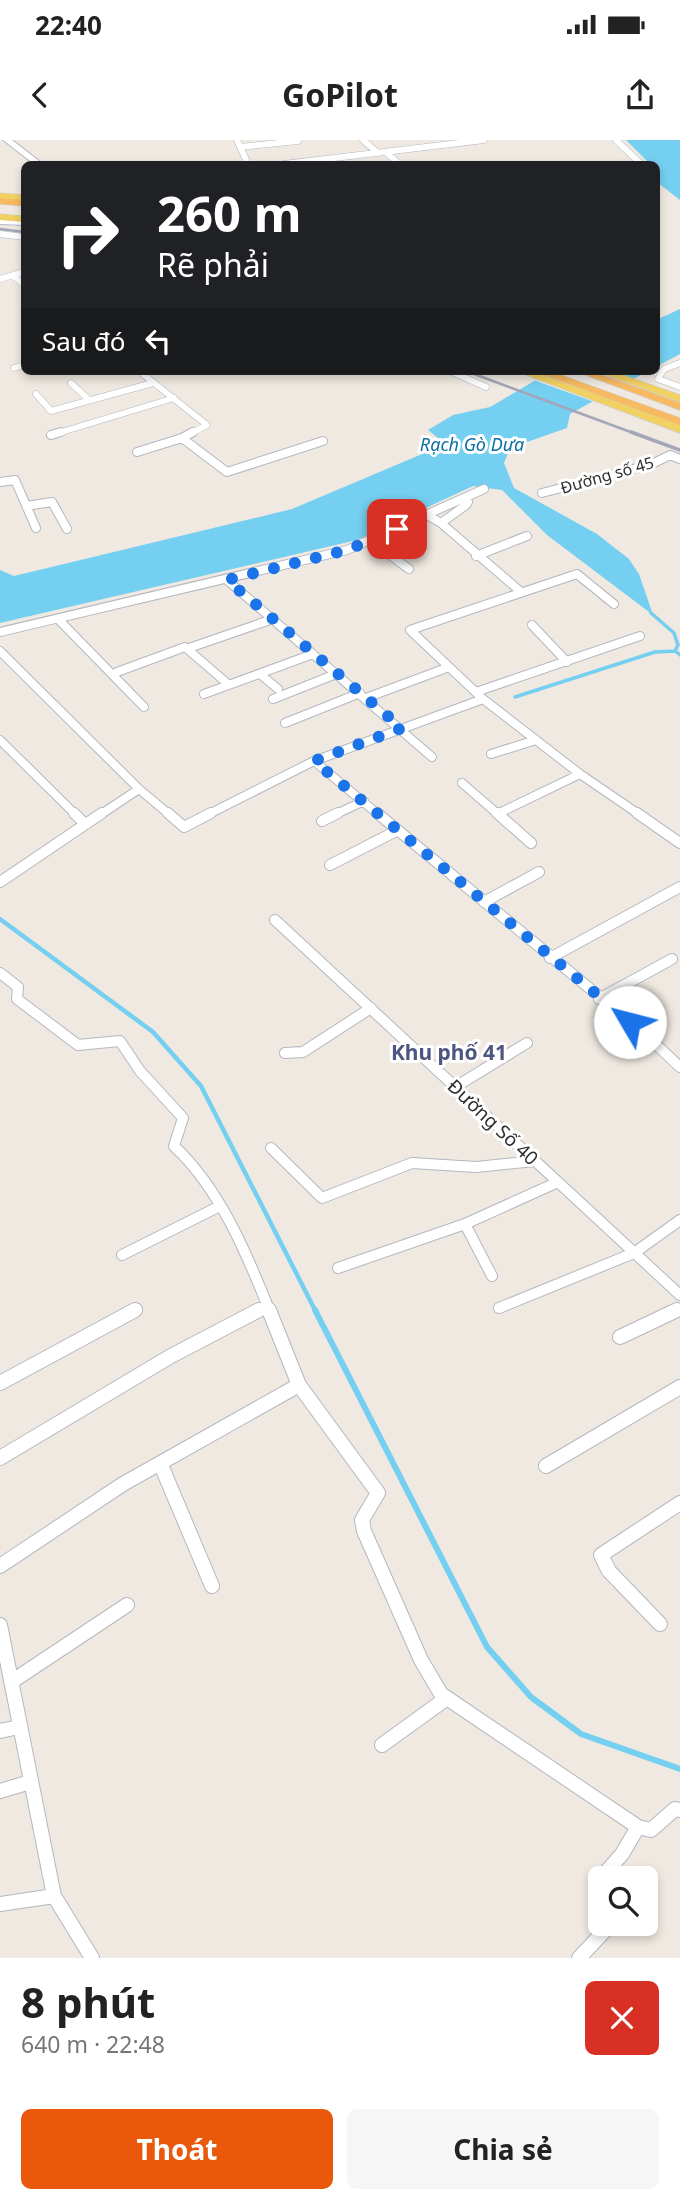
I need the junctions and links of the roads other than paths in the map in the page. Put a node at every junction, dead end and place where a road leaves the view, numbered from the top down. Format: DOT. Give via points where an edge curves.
graph roads {
  1 [pos="7,140"];
  2 [pos="237,140"];
  3 [pos="363,140"];
  4 [pos="484,140"];
  5 [pos="616,140"];
  6 [pos="298,141"];
  7 [pos="240,147"];
  8 [pos="382,153"];
  9 [pos="35,161"];
  10 [pos="246,161"];
  11 [pos="311,161"];
  12 [pos="394,161"];
  13 [pos="638,161"];
  14 [pos="21,196"];
  15 [pos="0,202"];
  16 [pos="21,203"];
  17 [pos="21,217"];
  18 [pos="0,219"];
  19 [pos="21,219"];
  20 [pos="21,220"];
  21 [pos="0,233"];
  22 [pos="21,236"];
  23 [pos="21,273"];
  24 [pos="13,276"];
  25 [pos="0,279"];
  26 [pos="21,282"];
  27 [pos="680,363"];
  28 [pos="21,366"];
  29 [pos="14,368"];
  30 [pos="144,375"];
  31 [pos="459,375"];
  32 [pos="534,375"];
  33 [pos="550,375"];
  34 [pos="594,375"];
  35 [pos="610,375"];
  36 [pos="71,383"];
  37 [pos="153,383"];
  38 [pos="486,387"];
  39 [pos="680,387"];
  40 [pos="647,391"];
  41 [pos="36,394"];
  42 [pos="174,398"];
  43 [pos="680,399"];
  44 [pos="89,400"];
  45 [pos="628,405"];
  46 [pos="680,407"];
  47 [pos="652,412"];
  48 [pos="680,426"];
  49 [pos="51,435"];
  50 [pos="182,438"];
  51 [pos="323,441"];
  52 [pos="137,452"];
  53 [pos="680,459"];
  54 [pos="0,482"];
  55 [pos="484,489"];
  56 [pos="542,494"];
  57 [pos="464,499"];
  58 [pos="26,506"];
  59 [pos="427,515"];
  60 [pos="442,523"];
  61 [pos="36,528"];
  62 [pos="67,529"];
  63 [pos="527,536"];
  64 [pos="379,537"];
  65 [pos="476,556"];
  66 [pos="409,569"];
  67 [pos="227,580"];
  68 [pos="521,592"];
  69 [pos="614,604"];
  70 [pos="273,619"];
  71 [pos="59,620"];
  72 [pos="532,625"];
  73 [pos="0,632"];
  74 [pos="640,636"];
  75 [pos="189,648"];
  76 [pos="0,651"];
  77 [pos="313,654"];
  78 [pos="567,662"];
  79 [pos="449,667"];
  80 [pos="117,672"];
  81 [pos="260,674"];
  82 [pos="336,674"];
  83 [pos="228,684"];
  84 [pos="278,689"];
  85 [pos="204,694"];
  86 [pos="363,695"];
  87 [pos="479,695"];
  88 [pos="273,699"];
  89 [pos="144,707"];
  90 [pos="285,723"];
  91 [pos="402,728"];
  92 [pos="0,740"];
  93 [pos="536,740"];
  94 [pos="491,754"];
  95 [pos="432,757"];
  96 [pos="314,761"];
  97 [pos="580,774"];
  98 [pos="462,783"];
  99 [pos="139,789"];
  100 [pos="363,801"];
  101 [pos="498,814"];
  102 [pos="322,821"];
  103 [pos="84,823"];
  104 [pos="398,830"];
  105 [pos="531,843"];
  106 [pos="680,843"];
  107 [pos="330,865"];
  108 [pos="539,872"];
  109 [pos="0,882"];
  110 [pos="680,887"];
  111 [pos="484,902"];
  112 [pos="275,920"];
  113 [pos="550,958"];
  114 [pos="672,959"];
  115 [pos="0,973"];
  116 [pos="599,999"];
  117 [pos="371,1009"];
  118 [pos="527,1043"];
  119 [pos="285,1053"];
  120 [pos="680,1067"];
  121 [pos="455,1087"];
  122 [pos="271,1148"];
  123 [pos="536,1161"];
  124 [pos="558,1182"];
  125 [pos="220,1206"];
  126 [pos="680,1220"];
  127 [pos="465,1224"];
  128 [pos="634,1253"];
  129 [pos="122,1255"];
  130 [pos="338,1268"];
  131 [pos="492,1276"];
  132 [pos="680,1294"];
  133 [pos="267,1306"];
  134 [pos="499,1308"];
  135 [pos="137,1309"];
  136 [pos="680,1309"];
  137 [pos="620,1337"];
  138 [pos="0,1383"];
  139 [pos="299,1385"];
  140 [pos="680,1387"];
  141 [pos="0,1458"];
  142 [pos="161,1465"];
  143 [pos="547,1465"];
  144 [pos="680,1503"];
  145 [pos="0,1566"];
  146 [pos="212,1586"];
  147 [pos="127,1605"];
  148 [pos="660,1624"];
  149 [pos="0,1625"];
  150 [pos="11,1682"];
  151 [pos="447,1698"];
  152 [pos="19,1727"];
  153 [pos="0,1731"];
  154 [pos="382,1745"];
  155 [pos="30,1782"];
  156 [pos="0,1791"];
  157 [pos="680,1810"];
  158 [pos="638,1827"];
  159 [pos="610,1866"];
  160 [pos="54,1896"];
  161 [pos="0,1904"];
  162 [pos="600,1936"];
  163 [pos="92,1958"];
  164 [pos="579,1958"];
  1 -- 9 [label="main road"];
  2 -- 7 [label="street"];
  3 -- 8 [label="street"];
  4 -- 8 [label="street"];
  5 -- 13 [label="street"];
  6 -- 7 [label="street"];
  7 -- 10 [label="street"];
  8 -- 11 [label="street"];
  8 -- 12 [label="street"];
  14 -- 15 [label="highway"];
  15 -- 16 [label="highway"];
  15 -- 17 [label="highway"];
  18 -- 19 [label="main road"];
  18 -- 20 [label="street"];
  21 -- 22 [label="street"];
  23 -- 24 [label="street"];
  24 -- 25 [label="street"];
  24 -- 26 [label="street"];
  27 -- 39 [label="street" via="664,369 659,379"];
  28 -- 29 [label="street"];
  30 -- 37 [label="street"];
  31 -- 38 [label="street"];
  32 -- 45 [label="main road"];
  33 -- 45 [label="highway"];
  34 -- 40 [label="highway"];
  35 -- 40 [label="main road"];
  36 -- 44 [label="street"];
  37 -- 42 [label="street"];
  37 -- 44 [label="street"];
  40 -- 43 [label="main road"];
  40 -- 46 [label="highway"];
  41 -- 44 [label="street" via="51,411"];
  42 -- 49 [label="street"];
  42 -- 50 [label="street" via="207,425"];
  45 -- 47 [label="highway"];
  45 -- 48 [label="main road"];
  47 -- 48 [label="main road"];
  50 -- 51 [label="street" via="227,472"];
  50 -- 52 [label="street"];
  53 -- 56 [label="street, Đường số 45" via="670,455"];
  54 -- 58 [label="street" via="15,480"];
  55 -- 57 [label="street"];
  57 -- 59 [label="street"];
  57 -- 60 [label="street" via="466,505"];
  58 -- 61 [label="street"];
  58 -- 62 [label="street" via="52,502"];
  59 -- 60 [label="street"];
  59 -- 64 [label="street"];
  60 -- 65 [label="street"];
  63 -- 65 [label="street"];
  64 -- 66 [label="street" via="379,547"];
  64 -- 67 [label="street" via="328,556"];
  65 -- 68 [label="street"];
  67 -- 70 [label="street"];
  67 -- 71 [label="street"];
  68 -- 69 [label="street" via="577,574"];
  68 -- 79 [label="street" via="411,630"];
  70 -- 75 [label="street"];
  70 -- 77 [label="street"];
  71 -- 73 [label="street"];
  71 -- 89 [label="street"];
  72 -- 78 [label="street"];
  74 -- 78 [label="street"];
  75 -- 80 [label="street"];
  75 -- 83 [label="street"];
  76 -- 99 [label="street"];
  77 -- 81 [label="street"];
  77 -- 82 [label="street"];
  78 -- 87 [label="street"];
  79 -- 86 [label="street"];
  79 -- 87 [label="street"];
  81 -- 83 [label="street"];
  81 -- 84 [label="street"];
  82 -- 86 [label="street"];
  82 -- 88 [label="street"];
  83 -- 85 [label="street"];
  86 -- 90 [label="street"];
  86 -- 91 [label="street"];
  87 -- 91 [label="street"];
  87 -- 93 [label="street"];
  91 -- 95 [label="street"];
  91 -- 96 [label="street"];
  92 -- 103 [label="street"];
  93 -- 94 [label="street"];
  93 -- 97 [label="street"];
  96 -- 99 [label="street" via="184,827"];
  96 -- 100 [label="street"];
  97 -- 101 [label="street"];
  97 -- 106 [label="street"];
  98 -- 101 [label="street"];
  99 -- 103 [label="street"];
  100 -- 102 [label="street"];
  100 -- 104 [label="street"];
  101 -- 105 [label="street"];
  103 -- 109 [label="street"];
  104 -- 107 [label="street"];
  104 -- 111 [label="street"];
  108 -- 111 [label="street"];
  110 -- 113 [label="street"];
  111 -- 113 [label="street"];
  112 -- 117 [label="street, Đường Số 40"];
  113 -- 116 [label="street"];
  114 -- 116 [label="street"];
  115 -- 125 [label="street" via="18,987 17,999 78,1045 120,1041 183,1118 174,1146 192,1163"];
  116 -- 120 [label="street"];
  117 -- 119 [label="street" via="303,1052"];
  117 -- 121 [label="street, Đường Số 40"];
  118 -- 121 [label="street"];
  121 -- 123 [label="street, Đường Số 40"];
  122 -- 123 [label="street" via="322,1198 412,1163 475,1167"];
  123 -- 124 [label="street, Đường Số 40"];
  124 -- 127 [label="street"];
  124 -- 128 [label="street, Đường Số 40"];
  125 -- 129 [label="street"];
  125 -- 133 [label="street"];
  126 -- 128 [label="street"];
  127 -- 130 [label="street"];
  127 -- 131 [label="street"];
  128 -- 132 [label="street, Đường Số 40"];
  128 -- 134 [label="street"];
  133 -- 139 [label="street"];
  133 -- 141 [label="street" via="171,1356"];
  135 -- 138 [label="street"];
  136 -- 137 [label="street"];
  139 -- 142 [label="street"];
  139 -- 151 [label="street" via="378,1493 362,1520 364,1531 421,1660"];
  140 -- 143 [label="street"];
  142 -- 145 [label="street" via="123,1483"];
  142 -- 146 [label="street"];
  144 -- 148 [label="street" via="601,1555 609,1572"];
  147 -- 150 [label="street"];
  149 -- 150 [label="street"];
  150 -- 152 [label="street"];
  151 -- 154 [label="street"];
  151 -- 158 [label="street"];
  152 -- 153 [label="street"];
  152 -- 155 [label="street"];
  155 -- 156 [label="street"];
  155 -- 160 [label="street"];
  157 -- 158 [label="street" via="675,1809 651,1830"];
  158 -- 159 [label="street"];
  160 -- 161 [label="street"];
  160 -- 163 [label="street"];
  162 -- 164 [label="street"];
}
